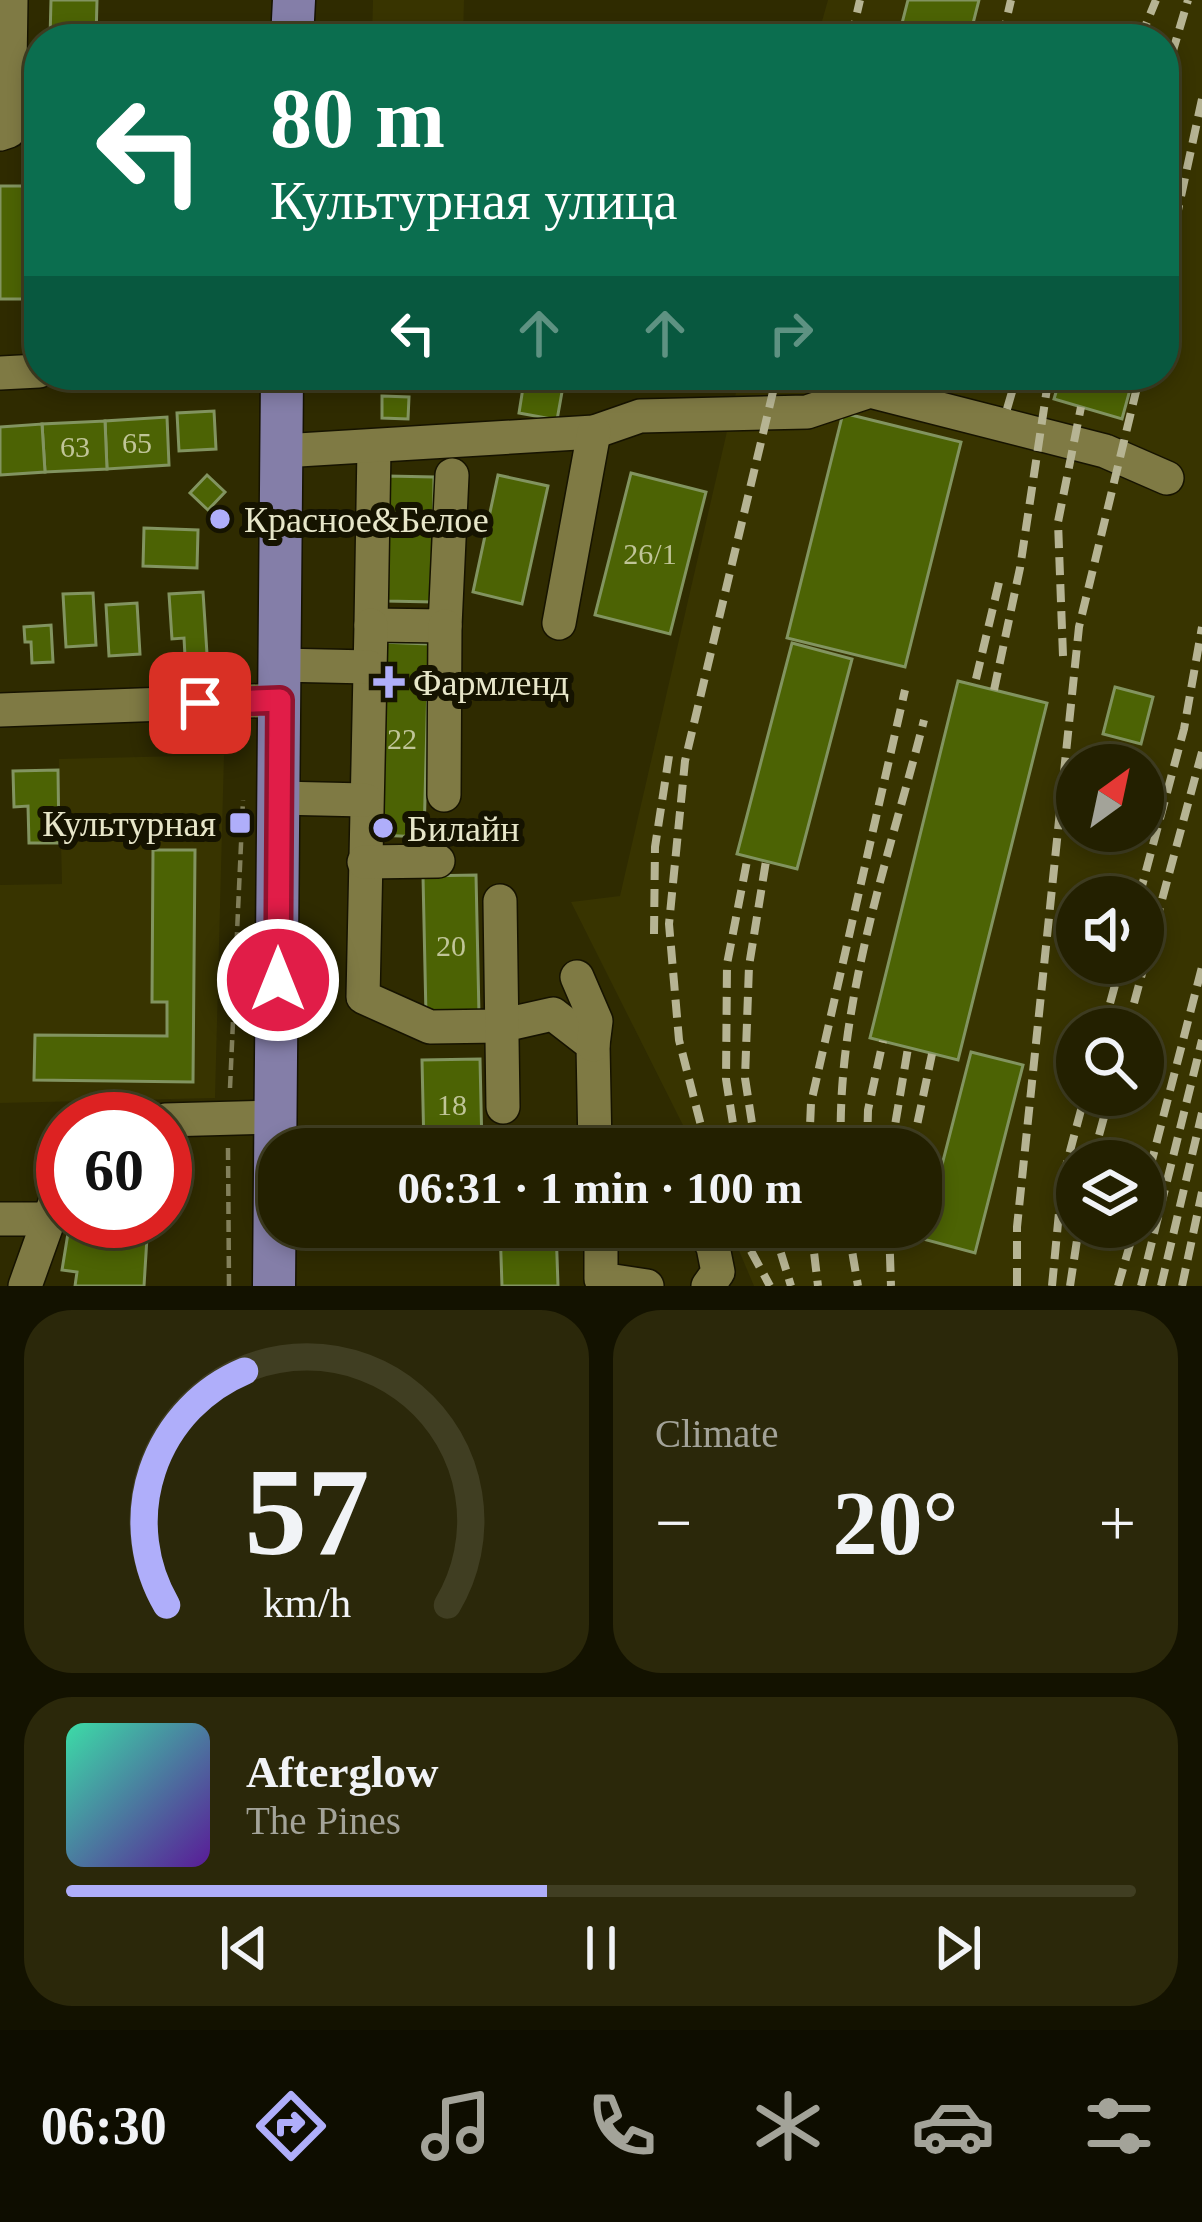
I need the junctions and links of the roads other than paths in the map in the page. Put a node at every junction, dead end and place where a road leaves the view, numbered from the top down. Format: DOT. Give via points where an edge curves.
graph roads {
  1 [pos="11,0"];
  2 [pos="0,134"];
  3 [pos="282,390"];
  4 [pos="594,432"];
  5 [pos="374,448"];
  6 [pos="282,452"];
  7 [pos="452,475"];
  8 [pos="1167,478"];
  9 [pos="560,623"];
  10 [pos="371,626"];
  11 [pos="445,626"];
  12 [pos="369,667"];
  13 [pos="280,682"];
  14 [pos="0,710"];
  15 [pos="444,794"];
  16 [pos="261,798"];
  17 [pos="364,800"];
  18 [pos="438,861"];
  19 [pos="364,862"];
  20 [pos="500,901"];
  21 [pos="577,977"];
  22 [pos="500,1025"];
  23 [pos="593,1045"];
  24 [pos="502,1107"];
  25 [pos="277,1117"];
  26 [pos="192,1119"];
  27 [pos="595,1128"];
  28 [pos="0,1219"];
  29 [pos="36,1219"];
  30 [pos="39,1248"];
  31 [pos="601,1248"];
  32 [pos="712,1248"];
  33 [pos="25,1286"];
  34 [pos="274,1286"];
  35 [pos="646,1286"];
  36 [pos="708,1286"];
  1 -- 2 [label="street" via="8,131"];
  3 -- 6 [label="main road"];
  4 -- 5 [label="street"];
  4 -- 8 [label="street" via="640,416 807,412 869,391 1105,452"];
  4 -- 9 [label="street"];
  5 -- 6 [label="street"];
  5 -- 10 [label="street"];
  6 -- 13 [label="main road"];
  7 -- 11 [label="street"];
  10 -- 11 [label="street"];
  10 -- 12 [label="street"];
  11 -- 15 [label="street"];
  12 -- 13 [label="street"];
  12 -- 17 [label="street"];
  13 -- 14 [label="street"];
  13 -- 16 [label="main road"];
  16 -- 17 [label="street"];
  16 -- 25 [label="main road"];
  17 -- 19 [label="street"];
  18 -- 19 [label="street"];
  19 -- 22 [label="street" via="363,997 430,1027"];
  20 -- 22 [label="street"];
  21 -- 23 [label="street" via="596,1021"];
  22 -- 23 [label="street" via="553,1014"];
  22 -- 24 [label="street"];
  23 -- 27 [label="street"];
  25 -- 26 [label="street"];
  25 -- 34 [label="main road"];
  28 -- 29 [label="street"];
  30 -- 33 [label="street"];
  31 -- 35 [label="street" via="601,1280"];
  32 -- 36 [label="street" via="718,1272"];
}
